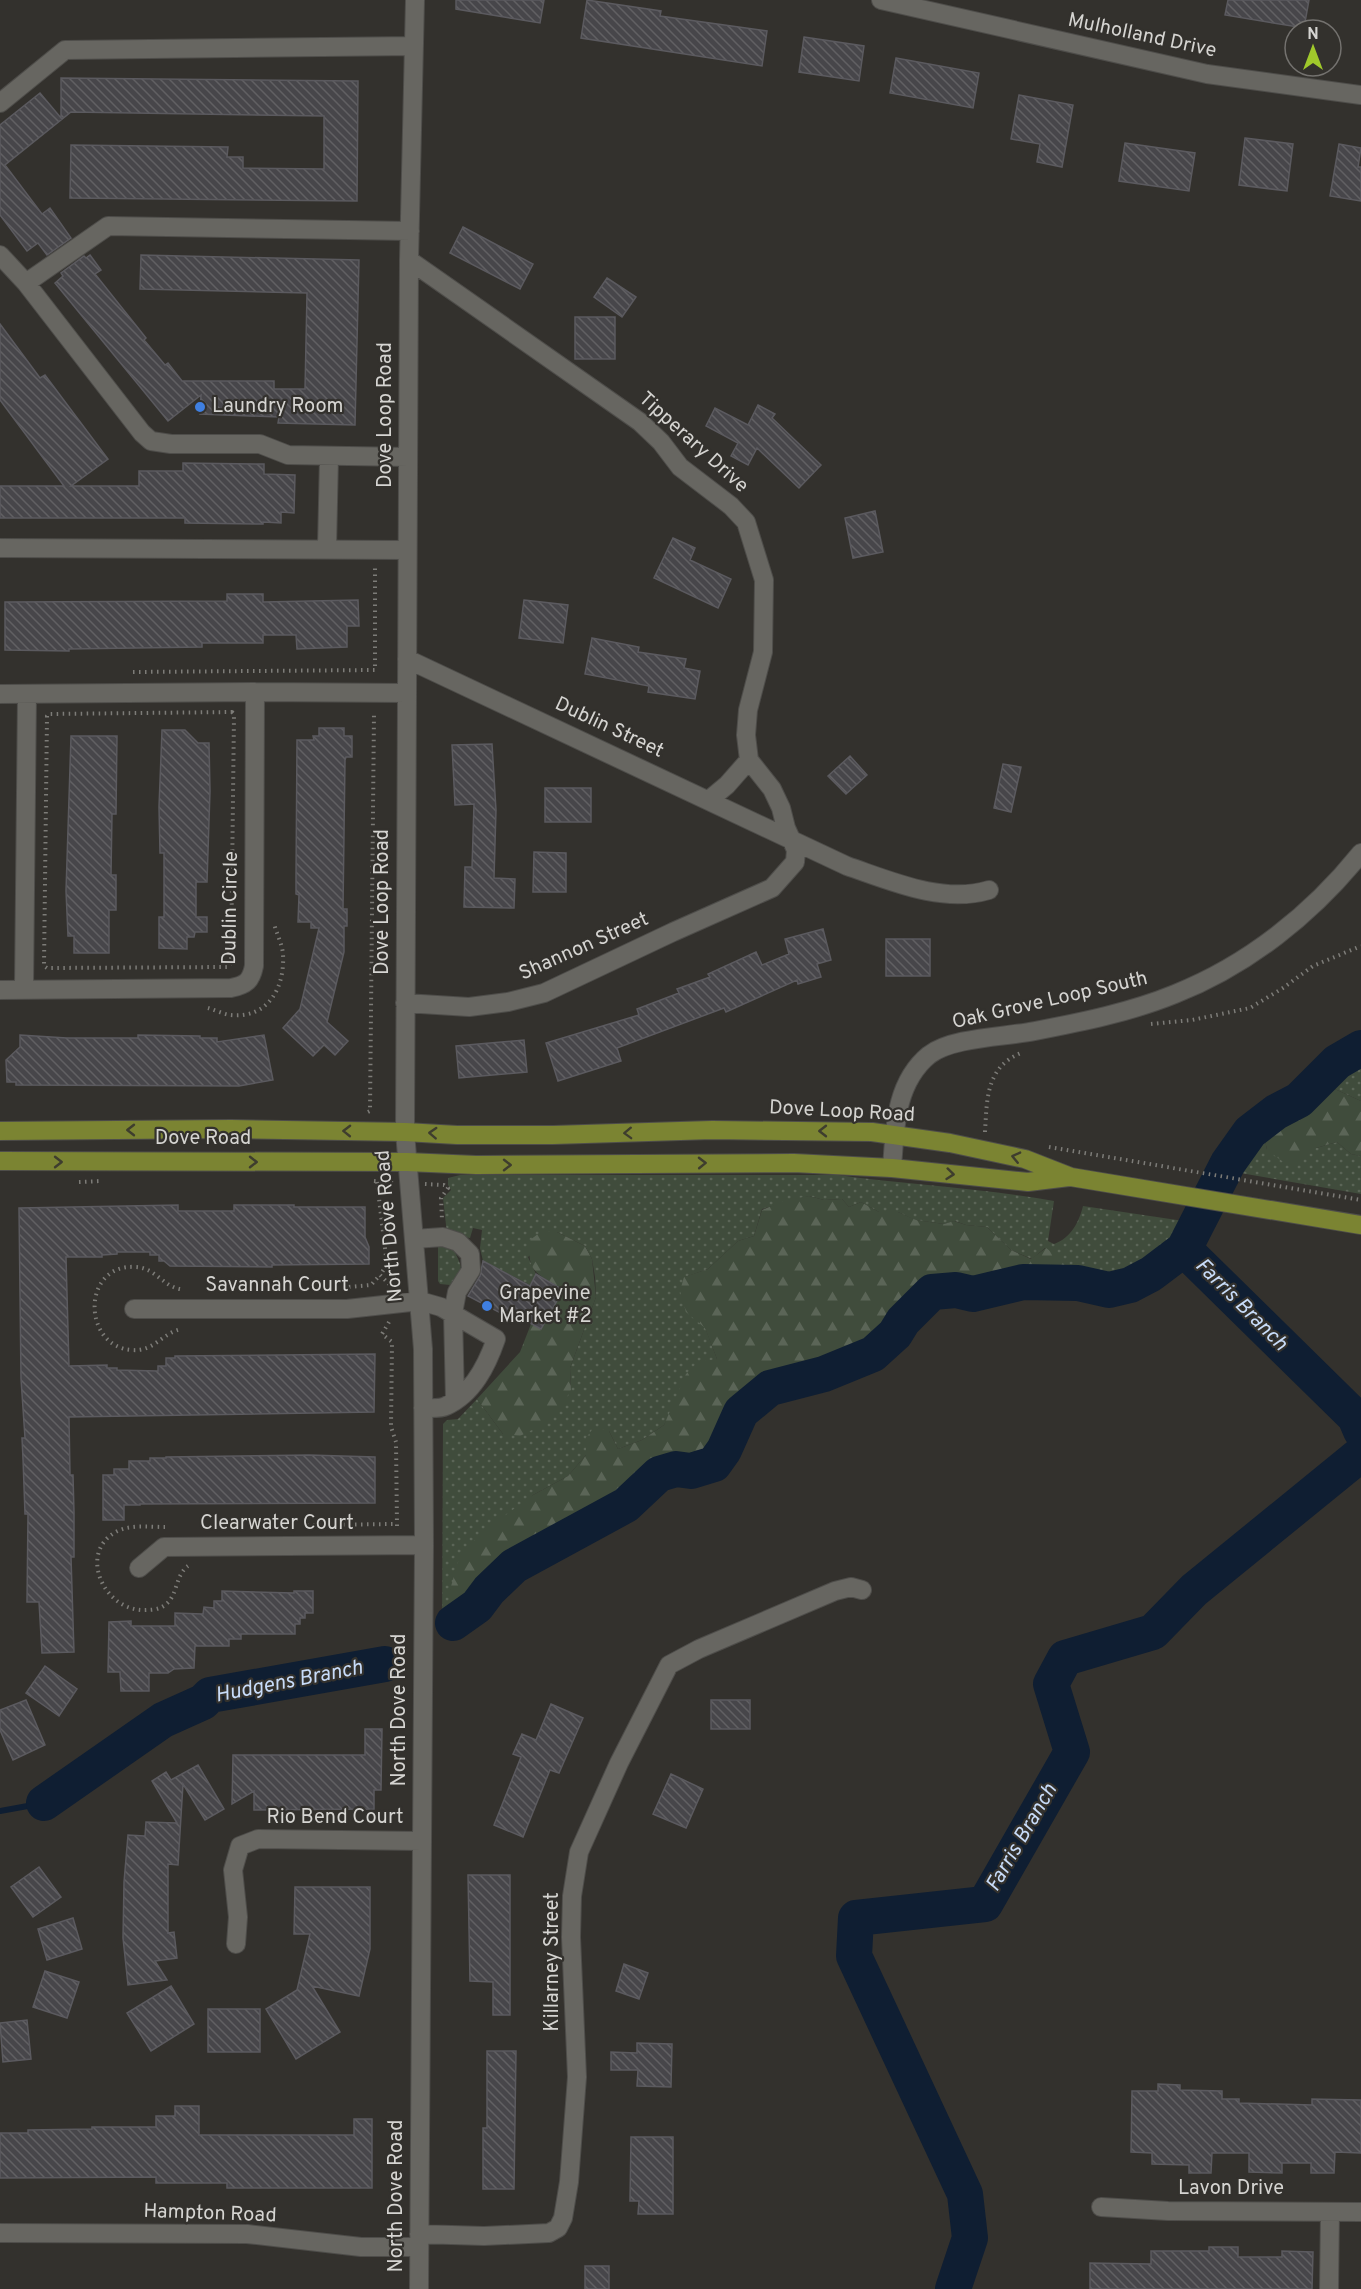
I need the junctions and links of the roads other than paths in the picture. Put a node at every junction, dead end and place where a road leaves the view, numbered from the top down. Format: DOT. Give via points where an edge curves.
graph roads {
  1 [pos="415,0"];
  2 [pos="880,0"];
  3 [pos="414,46"];
  4 [pos="1361,95"];
  5 [pos="0,103"];
  6 [pos="410,231"];
  7 [pos="0,255"];
  8 [pos="409,260"];
  9 [pos="26,283"];
  10 [pos="329,457"];
  11 [pos="408,457"];
  12 [pos="0,548"];
  13 [pos="327,548"];
  14 [pos="407,550"];
  15 [pos="407,659"];
  16 [pos="255,692"];
  17 [pos="407,693"];
  18 [pos="0,694"];
  19 [pos="27,694"];
  20 [pos="749,760"];
  21 [pos="709,800"];
  22 [pos="792,840"];
  23 [pos="1361,853"];
  24 [pos="989,890"];
  25 [pos="24,989"];
  26 [pos="0,990"];
  27 [pos="405,1003"];
  28 [pos="0,1131"];
  29 [pos="405,1132"];
  30 [pos="895,1134"];
  31 [pos="0,1161"];
  32 [pos="407,1162"];
  33 [pos="892,1168"];
  34 [pos="1071,1177"];
  35 [pos="1361,1225"];
  36 [pos="414,1239"];
  37 [pos="420,1301"];
  38 [pos="134,1309"];
  39 [pos="453,1314"];
  40 [pos="455,1400"];
  41 [pos="423,1408"];
  42 [pos="423,1545"];
  43 [pos="140,1568"];
  44 [pos="862,1590"];
  45 [pos="422,1841"];
  46 [pos="236,1944"];
  47 [pos="1101,2207"];
  48 [pos="1330,2212"];
  49 [pos="1361,2212"];
  50 [pos="563,2218"];
  51 [pos="0,2233"];
  52 [pos="419,2240"];
  53 [pos="419,2289"];
  54 [pos="1329,2289"];
  1 -- 3 [label="street, Dove Loop Road"];
  2 -- 4 [label="street, Mulholland Drive" via="1207,74"];
  3 -- 5 [label="street" via="65,50"];
  3 -- 6 [label="street, Dove Loop Road"];
  6 -- 8 [label="street, Dove Loop Road"];
  6 -- 9 [label="street" via="108,226"];
  7 -- 9 [label="street"];
  8 -- 11 [label="street, Dove Loop Road"];
  8 -- 20 [label="street, Tipperary Drive" via="640,422 680,467 746,522 764,580 763,652 748,710"];
  9 -- 10 [label="street" via="151,441 260,444 288,455"];
  10 -- 11 [label="street"];
  10 -- 13 [label="street"];
  11 -- 14 [label="street, Dove Loop Road"];
  12 -- 13 [label="street"];
  13 -- 14 [label="street"];
  14 -- 15 [label="street, Dove Loop Road"];
  15 -- 17 [label="street, Dove Loop Road"];
  15 -- 21 [label="street, Dublin Street"];
  16 -- 17 [label="street"];
  16 -- 19 [label="street"];
  16 -- 25 [label="street, Dublin Circle" via="252,977 245,985 231,988"];
  17 -- 27 [label="street, Dove Loop Road"];
  18 -- 19 [label="street"];
  19 -- 25 [label="street"];
  20 -- 21 [label="street"];
  20 -- 22 [label="street" via="772,789"];
  21 -- 22 [label="street, Dublin Street"];
  22 -- 24 [label="street, Dublin Street" via="888,880 952,896"];
  22 -- 27 [label="street, Shannon Street" via="795,862 772,888 544,993 469,1007"];
  23 -- 30 [label="street, Oak Grove Loop South" via="1342,877 1291,925 1227,968 1176,994 1093,1018 973,1040 932,1053 909,1079 895,1118"];
  25 -- 26 [label="street, Dublin Circle"];
  27 -- 29 [label="street, Dove Loop Road"];
  29 -- 28 [label="main road, Dove Road, one-way"];
  30 -- 29 [label="main road, Dove Loop Road, one-way" via="793,1130 554,1135"];
  29 -- 32 [label="street, North Dove Road"];
  30 -- 33 [label="street, Oak Grove Loop South"];
  34 -- 30 [label="main road, Dove Loop Road, one-way" via="1025,1159"];
  31 -- 32 [label="main road, Dove Road, one-way"];
  32 -- 33 [label="main road, Dove Loop Road, one-way" via="784,1163"];
  32 -- 36 [label="street, North Dove Road"];
  33 -- 34 [label="main road, Dove Loop Road, one-way" via="1028,1182"];
  34 -- 35 [label="main road, Dove Loop Road"];
  36 -- 37 [label="street, North Dove Road"];
  36 -- 39 [label="street" via="443,1237 458,1242 470,1254 471,1270 457,1292"];
  37 -- 38 [label="street, Savannah Court" via="347,1309"];
  37 -- 39 [label="street"];
  37 -- 41 [label="street, North Dove Road"];
  39 -- 40 [label="street"];
  39 -- 40 [label="street" via="496,1339 473,1385"];
  40 -- 41 [label="street" via="445,1407"];
  41 -- 42 [label="street, North Dove Road"];
  42 -- 43 [label="street, Clearwater Court" via="164,1547"];
  42 -- 45 [label="street, North Dove Road"];
  44 -- 50 [label="street, Killarney Street" via="851,1587 835,1591 669,1665 619,1763 579,1852 572,1896 577,2077"];
  45 -- 46 [label="street, Rio Bend Court" via="258,1839 240,1846 233,1870 238,1917"];
  45 -- 52 [label="street, North Dove Road"];
  47 -- 48 [label="street, Lavon Drive"];
  48 -- 49 [label="street, Lavon Drive"];
  48 -- 54 [label="street"];
  50 -- 52 [label="street, Hampton Road" via="558,2228 549,2233"];
  51 -- 52 [label="street, Hampton Road" via="247,2234 361,2247"];
  52 -- 53 [label="street, North Dove Road"];
}
